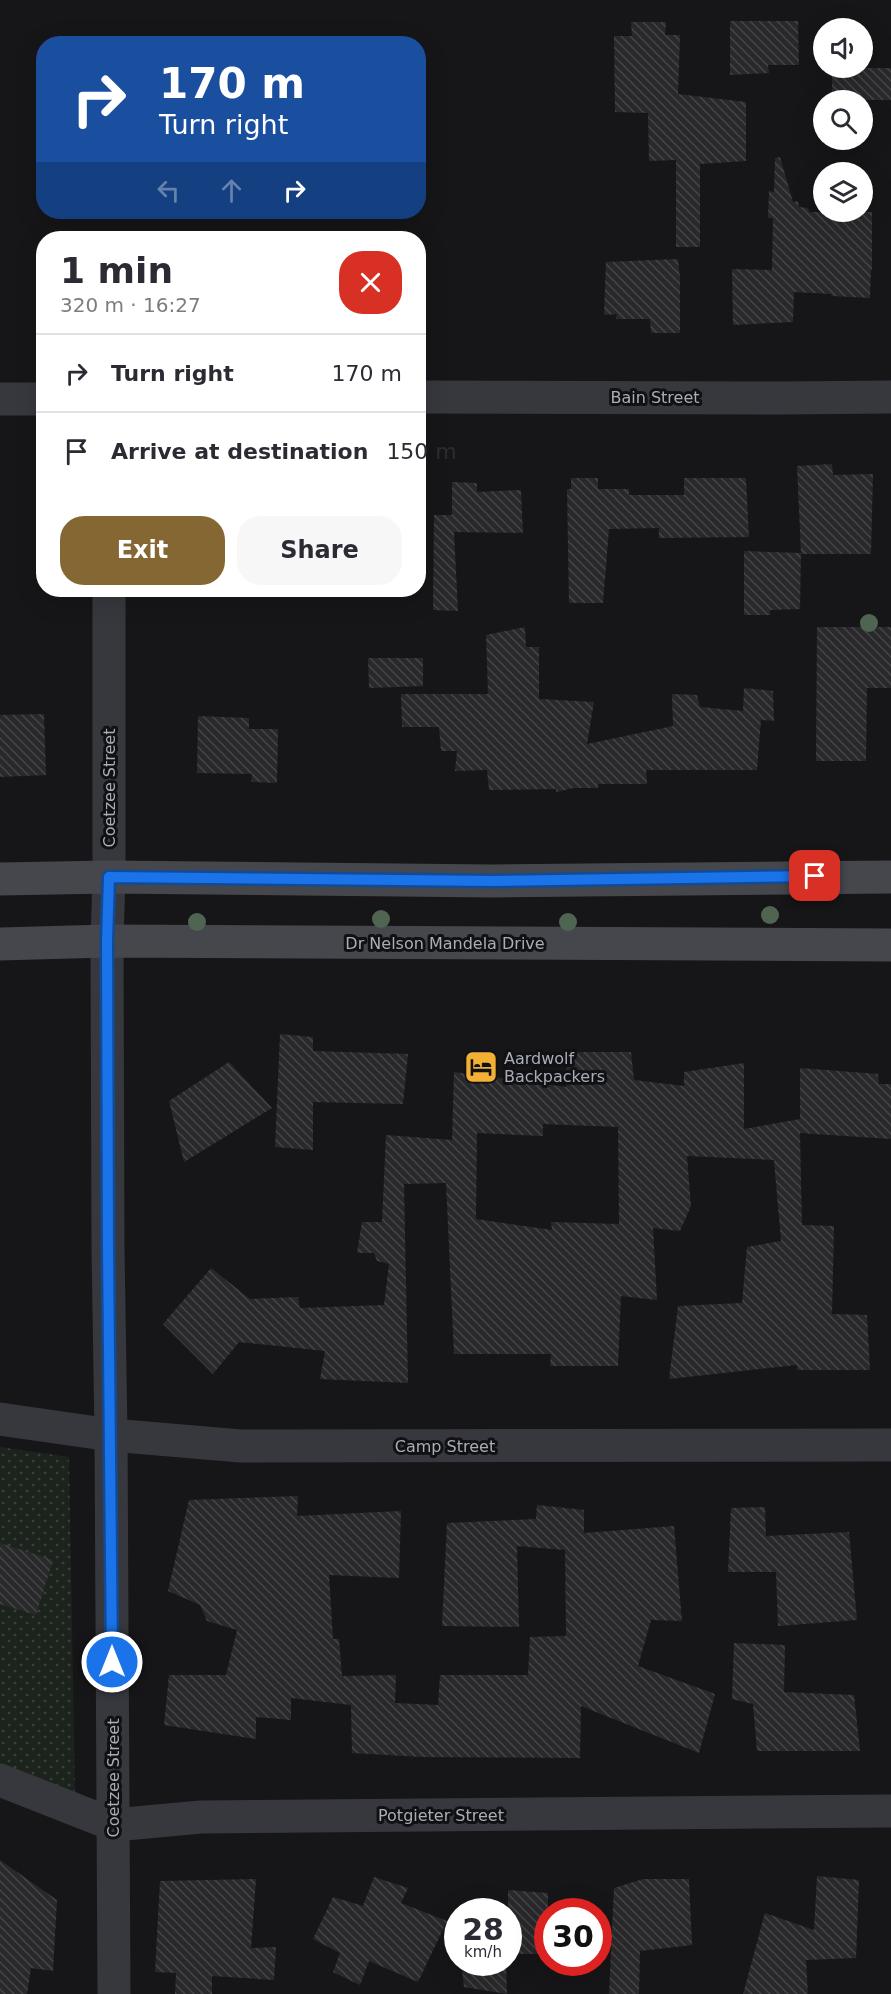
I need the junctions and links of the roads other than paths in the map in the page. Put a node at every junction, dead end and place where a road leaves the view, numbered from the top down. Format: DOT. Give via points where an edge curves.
graph roads {
  1 [pos="426,397"];
  2 [pos="891,397"];
  3 [pos="0,399"];
  4 [pos="36,399"];
  5 [pos="109,597"];
  6 [pos="109,877"];
  7 [pos="891,877"];
  8 [pos="0,879"];
  9 [pos="107,941"];
  10 [pos="0,944"];
  11 [pos="891,945"];
  12 [pos="0,1419"];
  13 [pos="111,1435"];
  14 [pos="891,1445"];
  15 [pos="0,1780"];
  16 [pos="891,1811"];
  17 [pos="114,1825"];
  18 [pos="114,1994"];
  1 -- 2 [label="street, Bain Street"];
  3 -- 4 [label="street"];
  5 -- 6 [label="street, Coetzee Street"];
  6 -- 7 [label="street" via="494,881"];
  6 -- 8 [label="street"];
  6 -- 9 [label="street, Coetzee Street"];
  9 -- 10 [label="street, Dr Nelson Mandela Drive"];
  9 -- 11 [label="street, Dr Nelson Mandela Drive"];
  9 -- 13 [label="street, Coetzee Street"];
  12 -- 13 [label="street, Camp Street"];
  13 -- 14 [label="street, Camp Street" via="241,1446"];
  13 -- 17 [label="street, Coetzee Street"];
  15 -- 17 [label="street, Potgieter Street"];
  16 -- 17 [label="street, Potgieter Street" via="201,1817"];
  17 -- 18 [label="street, Coetzee Street"];
}
